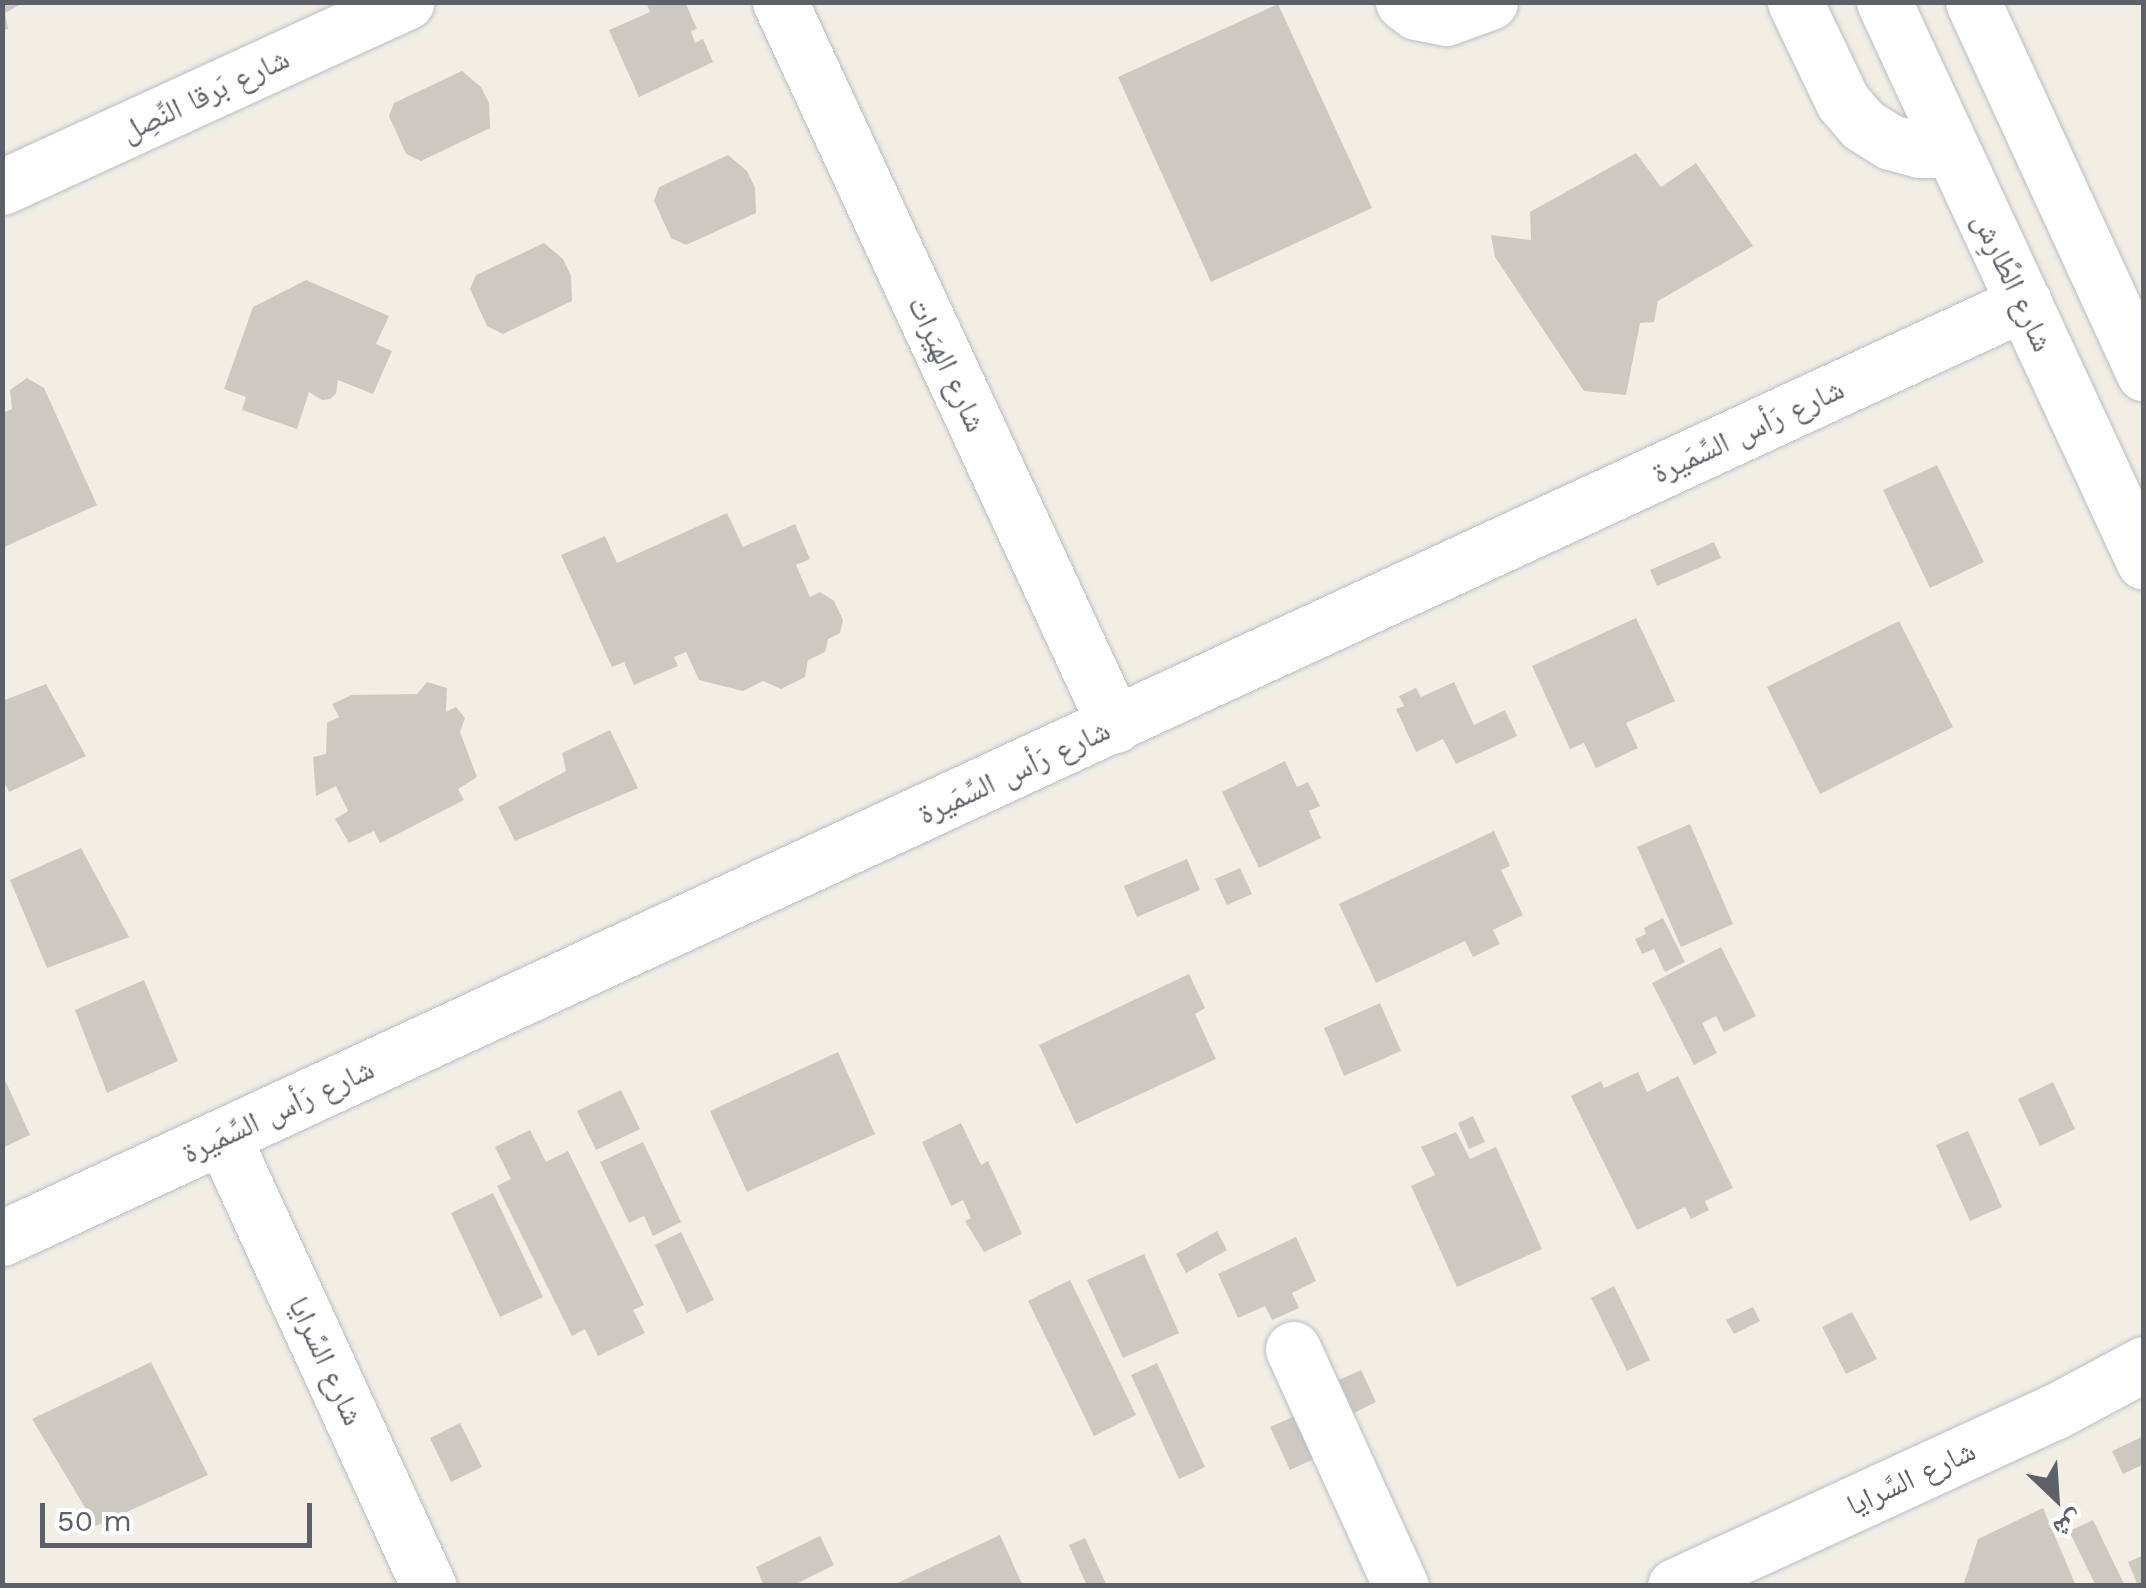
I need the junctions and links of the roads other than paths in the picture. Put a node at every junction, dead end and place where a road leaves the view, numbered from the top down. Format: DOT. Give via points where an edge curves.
graph roads {
  1 [pos="407,2"];
  2 [pos="780,2"];
  3 [pos="1403,2"];
  4 [pos="1490,2"];
  5 [pos="1795,2"];
  6 [pos="1884,2"];
  7 [pos="1973,2"];
  8 [pos="1951,150"];
  9 [pos="2,187"];
  10 [pos="2024,303"];
  11 [pos="2144,374"];
  12 [pos="2144,562"];
  13 [pos="1114,726"];
  14 [pos="223,1137"];
  15 [pos="2,1238"];
  16 [pos="1293,1349"];
  17 [pos="2144,1364"];
  18 [pos="428,1586"];
  19 [pos="1401,1586"];
  20 [pos="1675,1586"];
  1 -- 9 [label="street, شارع بَرقا النِّصِل"];
  2 -- 13 [label="street, شارع الهِيَرات"];
  3 -- 4 [label="street" via="1446,18"];
  5 -- 8 [label="street" via="1843,102 1863,125 1890,142"];
  6 -- 8 [label="street, شارع الطَّارِش"];
  7 -- 11 [label="street"];
  8 -- 10 [label="street, شارع الطَّارِش"];
  10 -- 12 [label="street, شارع الطَّارِش"];
  10 -- 13 [label="street, شارع رَأس السِّمَيرة"];
  13 -- 14 [label="street, شارع رَأس السِّمَيرة"];
  14 -- 15 [label="street, شارع رَأس السِّمَيرة"];
  14 -- 18 [label="street, شارع السَّرايا"];
  16 -- 19 [label="street"];
  17 -- 20 [label="street, شارع السَّرايا"];
}
